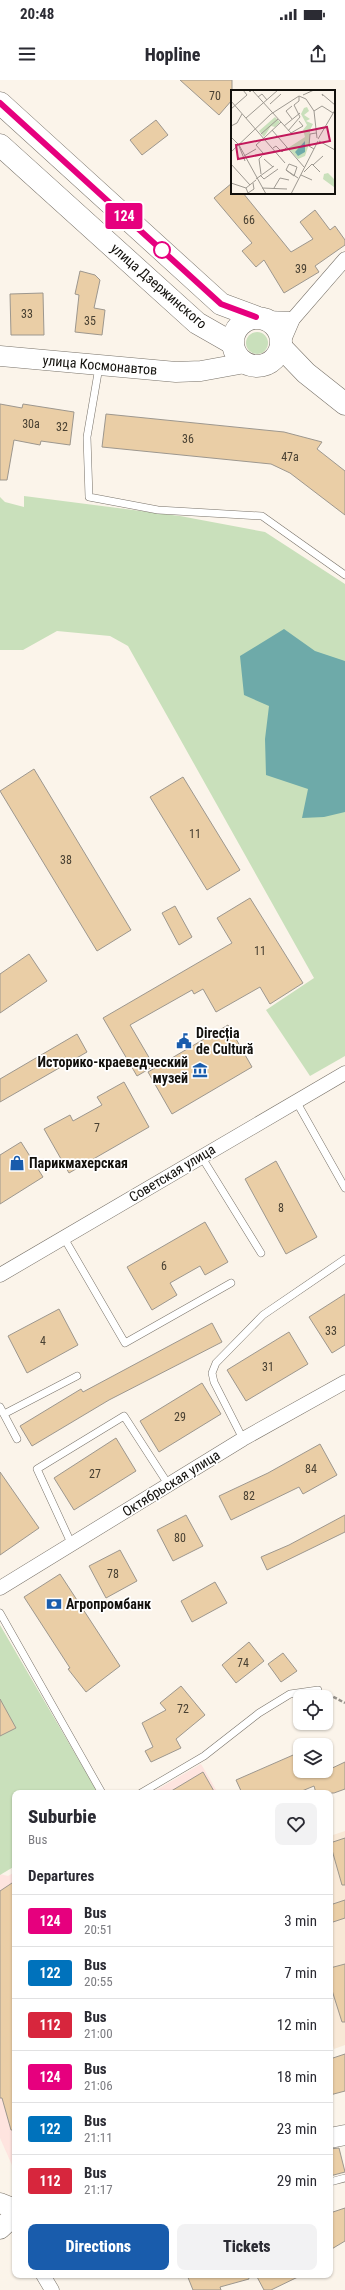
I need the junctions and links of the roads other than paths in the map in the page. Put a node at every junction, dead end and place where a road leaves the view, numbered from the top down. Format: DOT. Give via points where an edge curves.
graph roads {
  1 [pos="0,103"];
  2 [pos="0,145"];
  3 [pos="345,259"];
  4 [pos="260,318"];
  5 [pos="292,318"];
  6 [pos="232,343"];
  7 [pos="275,355"];
  8 [pos="0,356"];
  9 [pos="245,363"];
  10 [pos="100,365"];
  11 [pos="201,371"];
  12 [pos="345,404"];
  13 [pos="345,575"];
  14 [pos="345,1073"];
  15 [pos="296,1101"];
  16 [pos="201,1156"];
  17 [pos="345,1188"];
  18 [pos="64,1238"];
  19 [pos="261,1253"];
  20 [pos="345,1259"];
  21 [pos="0,1275"];
  22 [pos="231,1282"];
  23 [pos="77,1376"];
  24 [pos="345,1382"];
  25 [pos="0,1407"];
  26 [pos="4,1414"];
  27 [pos="17,1439"];
  28 [pos="243,1439"];
  29 [pos="168,1484"];
  30 [pos="72,1545"];
  31 [pos="0,1588"];
  32 [pos="0,1613"];
  33 [pos="293,1694"];
  34 [pos="100,1790"];
  35 [pos="146,1790"];
  36 [pos="345,2135"];
  37 [pos="333,2137"];
  38 [pos="345,2178"];
  39 [pos="333,2181"];
  40 [pos="0,2203"];
  41 [pos="12,2208"];
  42 [pos="12,2218"];
  43 [pos="0,2229"];
  44 [pos="45,2278"];
  45 [pos="52,2290"];
  1 -- 4 [label="highway, улица Дзержинского" via="221,304"];
  2 -- 6 [label="highway, улица Дзержинского" via="197,323"];
  3 -- 5 [label="street"];
  4 -- 5 [label="street"];
  4 -- 6 [label="highway" via="248,319 236,328"];
  4 -- 7 [label="highway" via="275,326 281,340"];
  5 -- 7 [label="street"];
  6 -- 9 [label="highway" via="236,355"];
  6 -- 11 [label="street"];
  7 -- 9 [label="highway" via="258,366"];
  7 -- 12 [label="highway" via="306,373"];
  8 -- 10 [label="street, улица Космонавтов"];
  9 -- 11 [label="street, улица Космонавтов"];
  10 -- 11 [label="street, улица Космонавтов" via="176,372"];
  10 -- 13 [label="lane" via="87,437 89,497 158,510 262,516"];
  14 -- 15 [label="street, Советская улица"];
  15 -- 16 [label="street, Советская улица"];
  15 -- 17 [label="lane"];
  16 -- 18 [label="street, Советская улица"];
  16 -- 19 [label="lane"];
  18 -- 21 [label="street, Советская улица"];
  18 -- 22 [label="lane" via="125,1343"];
  20 -- 28 [label="lane" via="263,1315 216,1363 212,1373 214,1382"];
  23 -- 26 [label="lane"];
  24 -- 28 [label="street, Октябрьская улица"];
  25 -- 26 [label="lane"];
  26 -- 27 [label="lane"];
  28 -- 29 [label="street, Октябрьская улица"];
  29 -- 30 [label="street, Октябрьская улица"];
  29 -- 30 [label="lane" via="124,1416 37,1469"];
  30 -- 31 [label="street, Октябрьская улица"];
  32 -- 34 [label="lane"];
  33 -- 35 [label="lane" via="259,1713 204,1756"];
  36 -- 37 [label="street"];
  38 -- 39 [label="lane"];
  40 -- 41 [label="street"];
  42 -- 43 [label="street"];
  44 -- 45 [label="street"];
}
